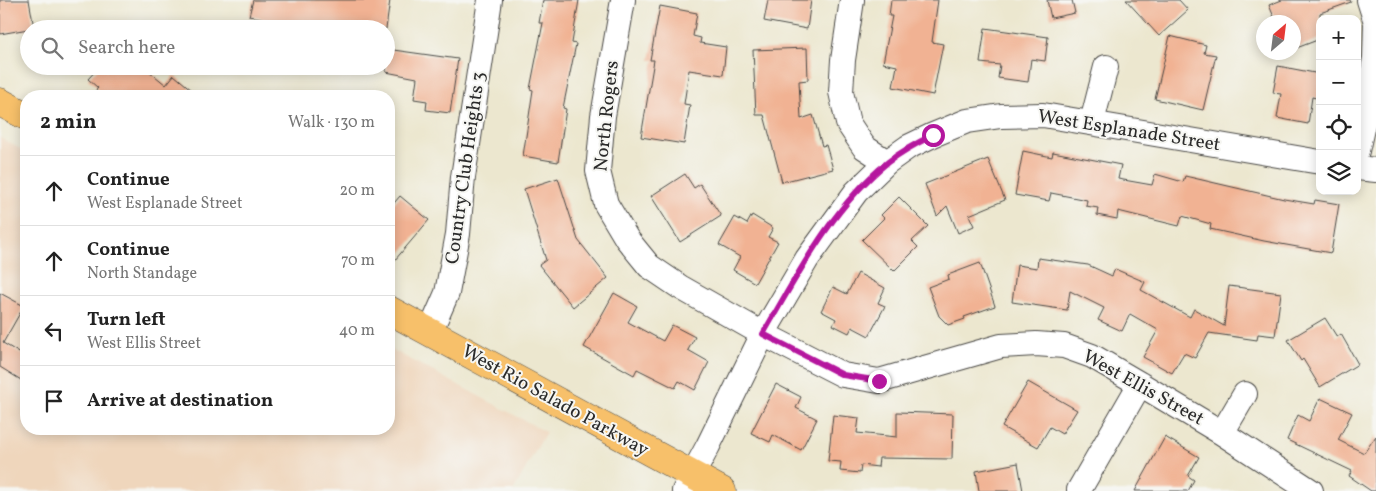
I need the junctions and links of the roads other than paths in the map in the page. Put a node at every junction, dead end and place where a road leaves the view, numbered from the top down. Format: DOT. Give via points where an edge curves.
graph roads {
  1 [pos="490,0"];
  2 [pos="623,0"];
  3 [pos="852,0"];
  4 [pos="1369,0"];
  5 [pos="1106,67"];
  6 [pos="0,102"];
  7 [pos="20,113"];
  8 [pos="1092,122"];
  9 [pos="1357,150"];
  10 [pos="1316,161"];
  11 [pos="887,162"];
  12 [pos="1361,168"];
  13 [pos="1376,170"];
  14 [pos="395,313"];
  15 [pos="430,332"];
  16 [pos="763,334"];
  17 [pos="1140,384"];
  18 [pos="1245,394"];
  19 [pos="1222,432"];
  20 [pos="688,483"];
  21 [pos="1079,490"];
  22 [pos="722,491"];
  23 [pos="1311,491"];
  1 -- 15 [label="street, Country Club Heights 3" via="458,234 447,293"];
  2 -- 16 [label="street, North Rogers" via="603,116 598,171 606,204 627,239 649,266"];
  3 -- 11 [label="street" via="842,60 841,92 848,123 864,147"];
  4 -- 9 [label="street" via="1376,22 1375,58"];
  5 -- 8 [label="street"];
  6 -- 7 [label="main road"];
  8 -- 10 [label="street, West Esplanade Street"];
  8 -- 11 [label="street, West Esplanade Street" via="1043,115 967,121 908,147"];
  11 -- 16 [label="street, West Esplanade Street" via="856,192 832,223"];
  12 -- 13 [label="street"];
  14 -- 15 [label="main road, West Rio Salado Parkway"];
  15 -- 20 [label="main road, West Rio Salado Parkway"];
  16 -- 17 [label="street, West Ellis Street" via="843,375 879,381 1001,346 1036,344 1064,346 1092,356"];
  16 -- 20 [label="street, West Esplanade Street"];
  17 -- 19 [label="street, West Ellis Street"];
  17 -- 21 [label="street"];
  18 -- 19 [label="street"];
  19 -- 23 [label="street, West Ellis Street"];
  20 -- 22 [label="main road, West Rio Salado Parkway"];
}
